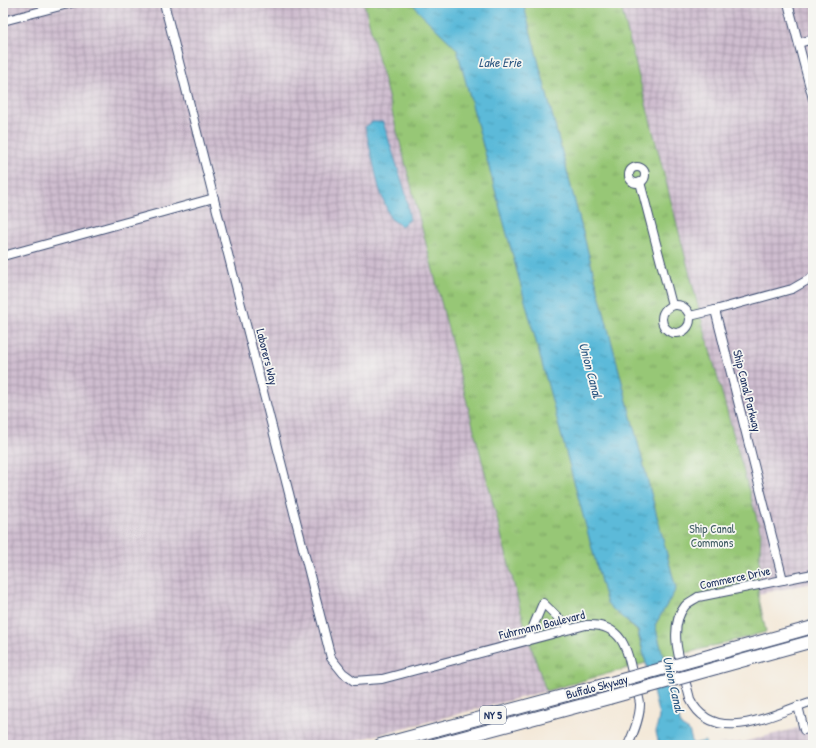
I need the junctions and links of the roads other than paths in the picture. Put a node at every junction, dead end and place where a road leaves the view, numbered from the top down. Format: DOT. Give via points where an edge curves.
graph roads {
  1 [pos="72,3"];
  2 [pos="164,3"];
  3 [pos="788,3"];
  4 [pos="3,21"];
  5 [pos="813,39"];
  6 [pos="799,43"];
  7 [pos="813,99"];
  8 [pos="640,182"];
  9 [pos="214,198"];
  10 [pos="3,256"];
  11 [pos="813,277"];
  12 [pos="672,306"];
  13 [pos="715,310"];
  14 [pos="690,316"];
  15 [pos="813,574"];
  16 [pos="783,580"];
  17 [pos="813,627"];
  18 [pos="570,629"];
  19 [pos="527,641"];
  20 [pos="813,641"];
  21 [pos="382,679"];
  22 [pos="813,701"];
  23 [pos="798,706"];
  24 [pos="804,730"];
  25 [pos="380,745"];
  26 [pos="434,745"];
  27 [pos="628,745"];
  1 -- 4 [label="street"];
  2 -- 9 [label="street, Laborers Way"];
  3 -- 6 [label="street"];
  5 -- 6 [label="street"];
  6 -- 7 [label="street"];
  8 -- 12 [label="street"];
  9 -- 10 [label="street"];
  9 -- 21 [label="street, Laborers Way" via="331,658 343,673 354,680"];
  11 -- 13 [label="street" via="792,289"];
  12 -- 14 [label="street" via="681,306"];
  12 -- 14 [label="street" via="665,310 662,323 667,331 681,336 689,324"];
  13 -- 14 [label="street"];
  13 -- 16 [label="street, Ship Canal Parkway"];
  15 -- 16 [label="street, Commerce Drive"];
  16 -- 23 [label="street, Commerce Drive" via="698,597 686,606 677,621 675,637 695,708 704,718 724,727 742,727"];
  17 -- 25 [label="highway, Buffalo Skyway / NY 5, bridge"];
  18 -- 19 [label="street, Fuhrmann Boulevard"];
  18 -- 19 [label="street" via="543,603"];
  18 -- 27 [label="street, Fuhrmann Boulevard" via="599,625 614,632 626,646 640,704 636,729"];
  19 -- 21 [label="street, Fuhrmann Boulevard"];
  20 -- 26 [label="highway, Buffalo Skyway / NY 5, bridge"];
  22 -- 23 [label="street"];
  23 -- 24 [label="street"];
}
